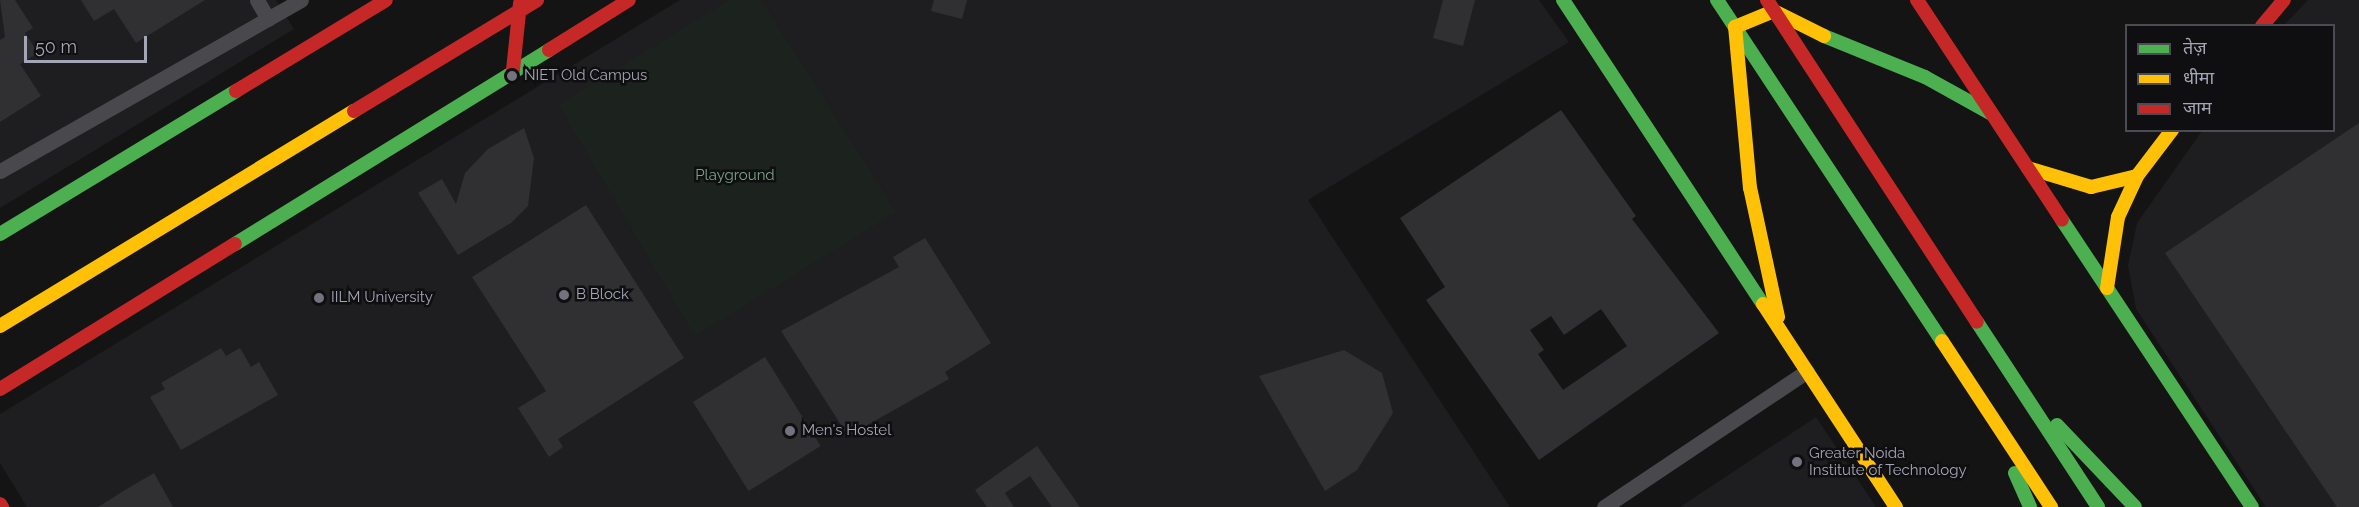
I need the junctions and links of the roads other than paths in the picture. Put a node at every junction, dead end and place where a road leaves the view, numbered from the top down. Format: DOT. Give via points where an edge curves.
graph roads {
  1 [pos="257,0"];
  2 [pos="301,0"];
  3 [pos="386,0"];
  4 [pos="537,0"];
  5 [pos="629,0"];
  6 [pos="1563,0"];
  7 [pos="1717,0"];
  8 [pos="1917,0"];
  9 [pos="2284,0"];
  10 [pos="1770,5"];
  11 [pos="519,6"];
  12 [pos="268,19"];
  13 [pos="2264,24"];
  14 [pos="1735,27"];
  15 [pos="513,70"];
  16 [pos="1993,114"];
  17 [pos="2170,132"];
  18 [pos="2028,168"];
  19 [pos="0,171"];
  20 [pos="2136,176"];
  21 [pos="0,234"];
  22 [pos="2107,288"];
  23 [pos="0,326"];
  24 [pos="1780,331"];
  25 [pos="1807,371"];
  26 [pos="2018,384"];
  27 [pos="0,389"];
  28 [pos="1984,406"];
  29 [pos="1604,507"];
  30 [pos="1896,507"];
  31 [pos="2030,507"];
  32 [pos="2051,507"];
  33 [pos="2098,507"];
  34 [pos="2134,507"];
  35 [pos="2252,507"];
  1 -- 12 [label="street"];
  2 -- 12 [label="street"];
  3 -- 21 [label="street"];
  4 -- 11 [label="street"];
  5 -- 15 [label="street"];
  6 -- 24 [label="street"];
  7 -- 14 [label="street"];
  8 -- 16 [label="street"];
  9 -- 13 [label="street"];
  10 -- 14 [label="street"];
  10 -- 16 [label="street" via="1854,51 1925,77"];
  10 -- 26 [label="street"];
  11 -- 15 [label="street"];
  11 -- 23 [label="street"];
  12 -- 19 [label="street"];
  14 -- 24 [label="street" via="1750,188"];
  14 -- 28 [label="street"];
  15 -- 27 [label="street"];
  16 -- 18 [label="street"];
  17 -- 20 [label="street"];
  18 -- 20 [label="street" via="2091,187"];
  18 -- 22 [label="street"];
  20 -- 22 [label="street" via="2118,217"];
  22 -- 35 [label="street"];
  24 -- 25 [label="street"];
  25 -- 29 [label="street"];
  25 -- 30 [label="street"];
  26 -- 33 [label="street"];
  26 -- 34 [label="street"];
  28 -- 31 [label="street"];
  28 -- 32 [label="street"];
}
